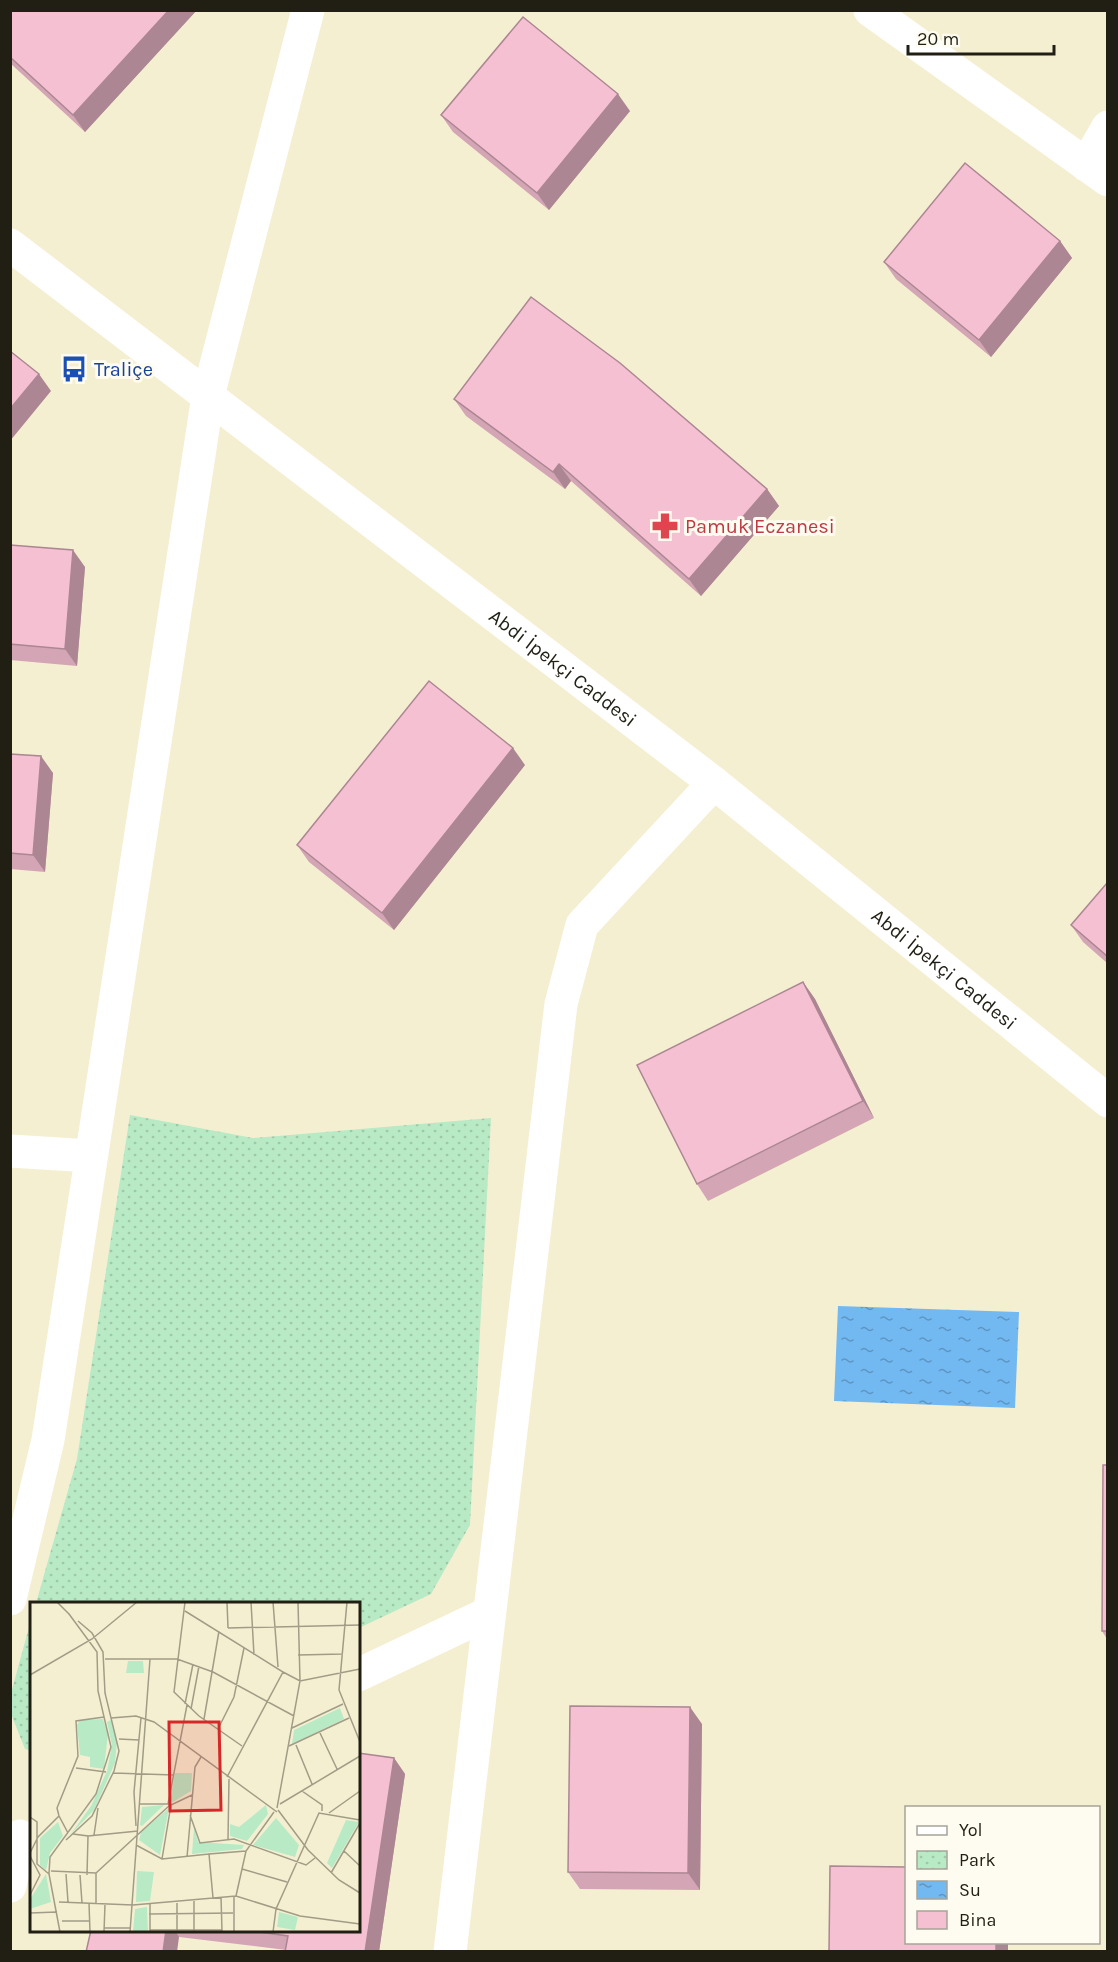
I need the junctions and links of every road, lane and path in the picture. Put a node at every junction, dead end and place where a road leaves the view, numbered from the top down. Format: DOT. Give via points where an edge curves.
graph roads {
  1 [pos="308,10"];
  2 [pos="870,10"];
  3 [pos="1107,127"];
  4 [pos="1097,173"];
  5 [pos="10,246"];
  6 [pos="208,396"];
  7 [pos="714,783"];
  8 [pos="1107,1101"];
  9 [pos="10,1151"];
  10 [pos="91,1156"];
  11 [pos="10,1599"];
  12 [pos="489,1613"];
  13 [pos="360,1674"];
  14 [pos="21,1832"];
  15 [pos="10,1886"];
  16 [pos="450,1952"];
  1 -- 6 [label="street"];
  2 -- 4 [label="street"];
  3 -- 4 [label="street"];
  5 -- 6 [label="street, Abdi İpekçi Caddesi"];
  6 -- 7 [label="street, Abdi İpekçi Caddesi"];
  6 -- 10 [label="street"];
  7 -- 8 [label="street, Abdi İpekçi Caddesi"];
  7 -- 12 [label="street" via="582,925 561,1004"];
  9 -- 10 [label="street"];
  10 -- 11 [label="street" via="48,1440"];
  12 -- 13 [label="street"];
  12 -- 16 [label="street"];
  14 -- 15 [label="street"];
}
